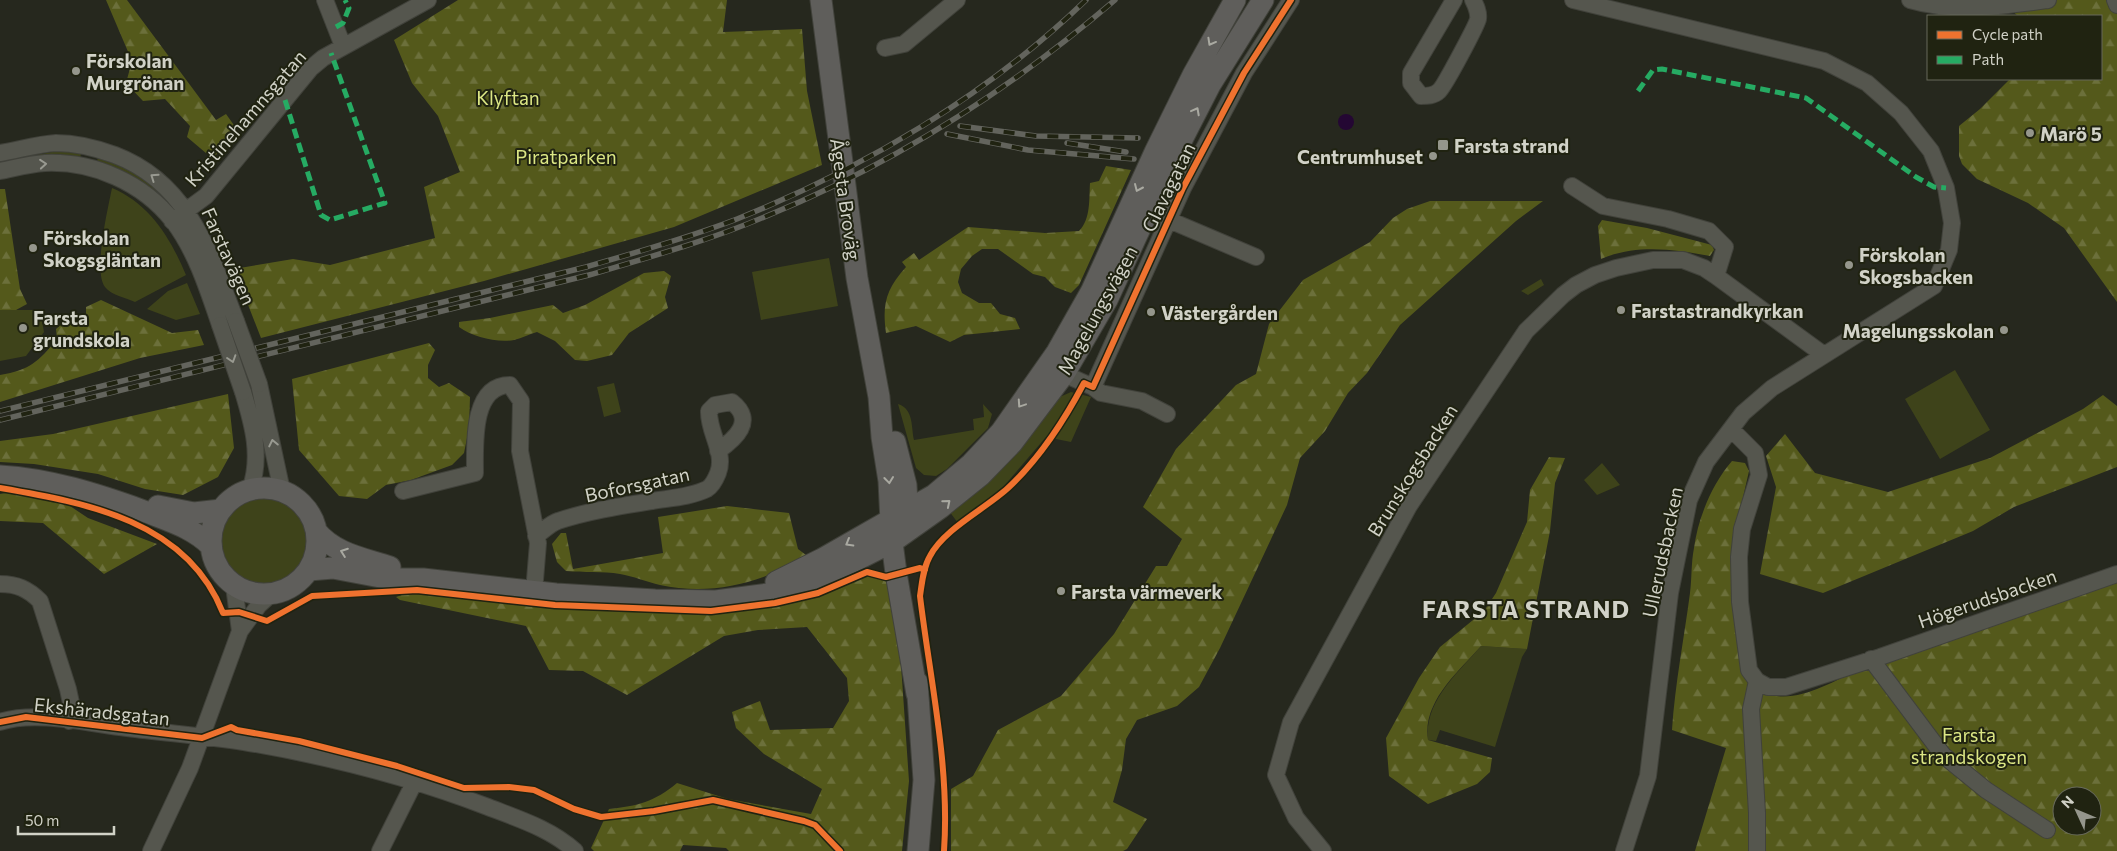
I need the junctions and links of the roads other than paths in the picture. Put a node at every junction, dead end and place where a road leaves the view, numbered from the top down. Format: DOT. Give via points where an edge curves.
graph roads {
  1 [pos="325,0"];
  2 [pos="428,0"];
  3 [pos="821,0"];
  4 [pos="957,0"];
  5 [pos="1236,0"];
  6 [pos="1263,0"];
  7 [pos="1291,0"];
  8 [pos="1473,0"];
  9 [pos="1573,0"];
  10 [pos="1910,0"];
  11 [pos="2048,0"];
  12 [pos="2115,0"];
  13 [pos="1448,2"];
  14 [pos="2117,5"];
  15 [pos="1628,7"];
  16 [pos="343,46"];
  17 [pos="885,48"];
  18 [pos="0,153"];
  19 [pos="0,171"];
  20 [pos="1572,186"];
  21 [pos="188,211"];
  22 [pos="172,220"];
  23 [pos="1169,220"];
  24 [pos="1256,257"];
  25 [pos="1716,276"];
  26 [pos="1824,355"];
  27 [pos="1064,374"];
  28 [pos="1093,387"];
  29 [pos="1167,414"];
  30 [pos="1731,429"];
  31 [pos="718,451"];
  32 [pos="0,476"];
  33 [pos="250,490"];
  34 [pos="282,491"];
  35 [pos="403,491"];
  36 [pos="106,497"];
  37 [pos="221,510"];
  38 [pos="900,526"];
  39 [pos="316,531"];
  40 [pos="536,536"];
  41 [pos="211,546"];
  42 [pos="309,570"];
  43 [pos="2117,574"];
  44 [pos="423,579"];
  45 [pos="0,584"];
  46 [pos="234,586"];
  47 [pos="534,592"];
  48 [pos="270,595"];
  49 [pos="240,631"];
  50 [pos="1871,659"];
  51 [pos="1757,681"];
  52 [pos="69,721"];
  53 [pos="0,722"];
  54 [pos="202,738"];
  55 [pos="414,783"];
  56 [pos="2047,830"];
  57 [pos="152,851"];
  58 [pos="380,851"];
  59 [pos="576,851"];
  60 [pos="918,851"];
  61 [pos="1323,851"];
  62 [pos="1624,851"];
  63 [pos="1757,851"];
  1 -- 16 [label="street"];
  2 -- 16 [label="street, Kristinehamnsgatan"];
  3 -- 38 [label="main road, Ågesta Broväg" via="857,278 880,397 889,481"];
  4 -- 17 [label="street" via="904,44"];
  5 -- 38 [label="main road, Magelungsvägen, one-way" via="1193,75 1091,292 1057,352 1015,414 971,464"];
  27 -- 6 [label="main road, Magelungsvägen, one-way" via="1107,300 1206,92"];
  7 -- 23 [label="street, Glavagatan" via="1225,107"];
  8 -- 13 [label="street" via="1478,19 1446,80 1440,91 1432,96 1421,96 1410,82 1411,73"];
  9 -- 15 [label="street, Ullerudsbacken"];
  10 -- 11 [label="street" via="1930,6 1971,7"];
  12 -- 14 [label="street"];
  15 -- 26 [label="street, Ullerudsbacken" via="1824,61 1846,71 1867,83 1902,113 1931,151 1946,188 1952,223 1948,250 1934,286"];
  16 -- 21 [label="street, Kristinehamnsgatan" via="311,68 206,196"];
  21 -- 18 [label="street, Farstavägen, one-way" via="174,194 147,172 104,151 54,143"];
  19 -- 22 [label="street, Farstavägen, one-way" via="44,163 87,166 132,185"];
  20 -- 25 [label="street" via="1603,206 1709,231 1725,247"];
  21 -- 22 [label="street, Kristinehamnsgatan"];
  34 -- 21 [label="street, Farstavägen, one-way, bridge" via="259,384 212,259"];
  22 -- 33 [label="street, Farstavägen, one-way, bridge" via="197,264 253,426 256,468"];
  23 -- 24 [label="street, Glavagatan"];
  23 -- 28 [label="street, Glavagatan"];
  25 -- 26 [label="street, Brunskogsbacken"];
  25 -- 61 [label="street, Brunskogsbacken" via="1683,260 1653,260 1616,268 1576,285 1526,331 1409,506 1291,722 1276,775 1296,818"];
  26 -- 30 [label="street, Ullerudsbacken" via="1772,388"];
  27 -- 28 [label="street"];
  38 -- 27 [label="main road, Magelungsvägen, one-way" via="940,508 1000,456"];
  28 -- 29 [label="street" via="1101,393 1142,400"];
  30 -- 51 [label="street" via="1755,453 1759,475 1742,529 1739,556 1740,602 1747,657"];
  30 -- 62 [label="street, Ullerudsbacken" via="1706,462 1689,500 1670,593 1648,776"];
  31 -- 40 [label="street, Boforsgatan" via="718,472 710,488 556,521"];
  32 -- 36 [label="main road" via="37,480"];
  33 -- 34 [label="main road" via="270,488"];
  33 -- 37 [label="main road" via="236,496"];
  34 -- 39 [label="main road" via="308,511"];
  35 -- 40 [label="street" via="475,472 478,420 484,398 491,390 510,385 521,401 520,451"];
  36 -- 37 [label="main road" via="194,513"];
  36 -- 41 [label="main road" via="189,528"];
  37 -- 41 [label="main road" via="213,524"];
  38 -- 47 [label="main road, Magelungsvägen" via="817,580 775,593 716,600 655,600"];
  38 -- 60 [label="main road, Ågesta Broväg" via="916,638 924,780"];
  39 -- 42 [label="main road" via="317,549"];
  44 -- 39 [label="main road, Magelungsvägen, one-way" via="338,550"];
  40 -- 47 [label="street"];
  41 -- 46 [label="main road" via="219,568"];
  42 -- 44 [label="main road, Magelungsvägen" via="334,568 391,579"];
  42 -- 48 [label="main road" via="291,587"];
  43 -- 50 [label="street, Högerudsbacken"];
  44 -- 47 [label="main road, Magelungsvägen"];
  45 -- 52 [label="street, Ekshäradsgatan" via="13,584 30,590 40,601 68,689 71,703"];
  46 -- 48 [label="main road" via="252,594"];
  46 -- 49 [label="street"];
  48 -- 49 [label="street"];
  49 -- 54 [label="street"];
  50 -- 51 [label="street, Högerudsbacken" via="1786,686 1768,687"];
  50 -- 56 [label="street" via="1943,755 1986,790"];
  51 -- 63 [label="street" via="1751,709"];
  52 -- 53 [label="street, Ekshäradsgatan" via="26,717"];
  52 -- 54 [label="street, Ekshäradsgatan"];
  54 -- 55 [label="street, Ekshäradsgatan" via="318,756"];
  54 -- 57 [label="street"];
  55 -- 58 [label="street"];
  55 -- 59 [label="street, Ekshäradsgatan" via="523,820 553,834"];
}
